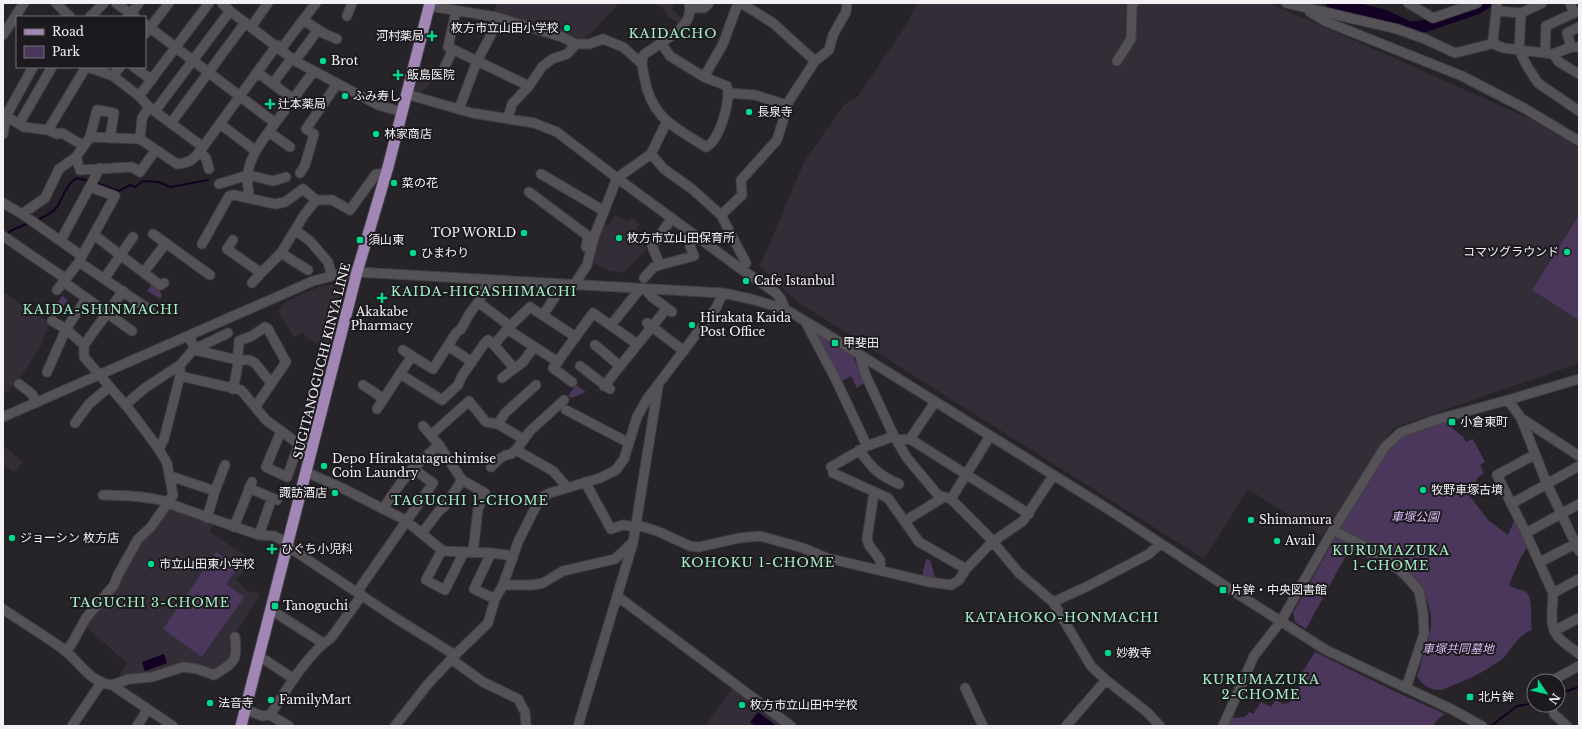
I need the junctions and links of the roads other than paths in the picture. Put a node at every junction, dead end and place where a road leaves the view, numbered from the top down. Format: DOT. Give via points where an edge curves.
graph roads {
  1 [pos="24,3"];
  2 [pos="56,3"];
  3 [pos="104,3"];
  4 [pos="116,3"];
  5 [pos="139,3"];
  6 [pos="169,3"];
  7 [pos="209,3"];
  8 [pos="268,3"];
  9 [pos="316,3"];
  10 [pos="352,3"];
  11 [pos="709,3"];
  12 [pos="738,3"];
  13 [pos="741,3"];
  14 [pos="847,3"];
  15 [pos="1134,3"];
  16 [pos="1286,3"];
  17 [pos="1408,3"];
  18 [pos="1478,3"];
  19 [pos="1542,3"];
  20 [pos="1570,3"];
  21 [pos="430,4"];
  22 [pos="225,5"];
  23 [pos="1305,5"];
  24 [pos="1466,5"];
  25 [pos="690,6"];
  26 [pos="1496,7"];
  27 [pos="456,11"];
  28 [pos="1521,12"];
  29 [pos="69,16"];
  30 [pos="91,16"];
  31 [pos="131,16"];
  32 [pos="347,16"];
  33 [pos="496,17"];
  34 [pos="303,20"];
  35 [pos="248,25"];
  36 [pos="1579,27"];
  37 [pos="147,29"];
  38 [pos="318,30"];
  39 [pos="3,35"];
  40 [pos="338,39"];
  41 [pos="660,43"];
  42 [pos="1495,43"];
  43 [pos="576,44"];
  44 [pos="279,47"];
  45 [pos="1575,47"];
  46 [pos="176,48"];
  47 [pos="453,50"];
  48 [pos="1519,50"];
  49 [pos="1549,54"];
  50 [pos="293,59"];
  51 [pos="193,60"];
  52 [pos="477,61"];
  53 [pos="816,61"];
  54 [pos="1117,61"];
  55 [pos="641,63"];
  56 [pos="445,66"];
  57 [pos="32,68"];
  58 [pos="51,68"];
  59 [pos="86,68"];
  60 [pos="90,68"];
  61 [pos="119,68"];
  62 [pos="135,68"];
  63 [pos="314,71"];
  64 [pos="209,72"];
  65 [pos="257,72"];
  66 [pos="1579,74"];
  67 [pos="112,76"];
  68 [pos="704,77"];
  69 [pos="152,80"];
  70 [pos="272,83"];
  71 [pos="337,84"];
  72 [pos="530,86"];
  73 [pos="729,93"];
  74 [pos="406,94"];
  75 [pos="139,96"];
  76 [pos="240,96"];
  77 [pos="787,105"];
  78 [pos="152,109"];
  79 [pos="459,109"];
  80 [pos="285,110"];
  81 [pos="1579,111"];
  82 [pos="402,112"];
  83 [pos="5,118"];
  84 [pos="508,118"];
  85 [pos="667,121"];
  86 [pos="171,123"];
  87 [pos="276,123"];
  88 [pos="19,124"];
  89 [pos="220,124"];
  90 [pos="48,130"];
  91 [pos="269,132"];
  92 [pos="3,134"];
  93 [pos="90,137"];
  94 [pos="110,138"];
  95 [pos="140,139"];
  96 [pos="1579,141"];
  97 [pos="84,146"];
  98 [pos="290,147"];
  99 [pos="201,149"];
  100 [pos="155,151"];
  101 [pos="256,151"];
  102 [pos="650,154"];
  103 [pos="76,157"];
  104 [pos="100,168"];
  105 [pos="210,169"];
  106 [pos="300,173"];
  107 [pos="386,174"];
  108 [pos="542,174"];
  109 [pos="248,175"];
  110 [pos="286,177"];
  111 [pos="617,178"];
  112 [pos="92,184"];
  113 [pos="219,184"];
  114 [pos="529,192"];
  115 [pos="249,198"];
  116 [pos="316,200"];
  117 [pos="3,203"];
  118 [pos="604,210"];
  119 [pos="721,215"];
  120 [pos="672,218"];
  121 [pos="29,219"];
  122 [pos="295,230"];
  123 [pos="153,234"];
  124 [pos="694,235"];
  125 [pos="133,237"];
  126 [pos="5,238"];
  127 [pos="98,238"];
  128 [pos="61,240"];
  129 [pos="233,240"];
  130 [pos="166,243"];
  131 [pos="202,244"];
  132 [pos="282,253"];
  133 [pos="121,255"];
  134 [pos="81,259"];
  135 [pos="587,265"];
  136 [pos="660,266"];
  137 [pos="744,266"];
  138 [pos="308,270"];
  139 [pos="144,272"];
  140 [pos="261,272"];
  141 [pos="358,272"];
  142 [pos="210,275"];
  143 [pos="332,276"];
  144 [pos="644,278"];
  145 [pos="104,279"];
  146 [pos="65,280"];
  147 [pos="489,280"];
  148 [pos="164,283"];
  149 [pos="252,283"];
  150 [pos="563,285"];
  151 [pos="574,285"];
  152 [pos="643,289"];
  153 [pos="57,290"];
  154 [pos="123,292"];
  155 [pos="723,293"];
  156 [pos="86,299"];
  157 [pos="478,302"];
  158 [pos="150,310"];
  159 [pos="785,310"];
  160 [pos="107,313"];
  161 [pos="543,315"];
  162 [pos="52,321"];
  163 [pos="806,323"];
  164 [pos="611,325"];
  165 [pos="649,325"];
  166 [pos="509,328"];
  167 [pos="66,329"];
  168 [pos="132,331"];
  169 [pos="228,334"];
  170 [pos="189,336"];
  171 [pos="576,337"];
  172 [pos="637,344"];
  173 [pos="84,345"];
  174 [pos="494,345"];
  175 [pos="595,345"];
  176 [pos="448,346"];
  177 [pos="534,347"];
  178 [pos="195,350"];
  179 [pos="402,350"];
  180 [pos="684,351"];
  181 [pos="412,356"];
  182 [pos="860,356"];
  183 [pos="238,360"];
  184 [pos="472,362"];
  185 [pos="558,362"];
  186 [pos="180,365"];
  187 [pos="580,366"];
  188 [pos="620,366"];
  189 [pos="514,368"];
  190 [pos="47,372"];
  191 [pos="400,374"];
  192 [pos="99,376"];
  193 [pos="180,376"];
  194 [pos="502,378"];
  195 [pos="1579,379"];
  196 [pos="572,382"];
  197 [pos="271,383"];
  198 [pos="19,384"];
  199 [pos="363,385"];
  200 [pos="536,385"];
  201 [pos="109,387"];
  202 [pos="658,387"];
  203 [pos="233,389"];
  204 [pos="384,399"];
  205 [pos="564,400"];
  206 [pos="1508,400"];
  207 [pos="935,402"];
  208 [pos="36,403"];
  209 [pos="126,405"];
  210 [pos="256,406"];
  211 [pos="377,409"];
  212 [pos="566,410"];
  213 [pos="3,417"];
  214 [pos="1521,418"];
  215 [pos="75,423"];
  216 [pos="498,424"];
  217 [pos="423,426"];
  218 [pos="281,431"];
  219 [pos="431,435"];
  220 [pos="990,436"];
  221 [pos="895,438"];
  222 [pos="523,439"];
  223 [pos="910,439"];
  224 [pos="628,443"];
  225 [pos="299,444"];
  226 [pos="439,445"];
  227 [pos="863,448"];
  228 [pos="159,449"];
  229 [pos="516,450"];
  230 [pos="311,453"];
  231 [pos="1534,454"];
  232 [pos="1579,456"];
  233 [pos="225,465"];
  234 [pos="1579,466"];
  235 [pos="491,467"];
  236 [pos="412,468"];
  237 [pos="306,472"];
  238 [pos="967,475"];
  239 [pos="170,476"];
  240 [pos="1053,476"];
  241 [pos="462,480"];
  242 [pos="585,482"];
  243 [pos="899,484"];
  244 [pos="1547,484"];
  245 [pos="567,487"];
  246 [pos="215,491"];
  247 [pos="874,492"];
  248 [pos="103,495"];
  249 [pos="948,498"];
  250 [pos="168,502"];
  251 [pos="1511,504"];
  252 [pos="1579,504"];
  253 [pos="383,509"];
  254 [pos="1561,513"];
  255 [pos="1028,514"];
  256 [pos="207,518"];
  257 [pos="406,520"];
  258 [pos="905,521"];
  259 [pos="234,526"];
  260 [pos="637,526"];
  261 [pos="1333,530"];
  262 [pos="422,533"];
  263 [pos="1526,533"];
  264 [pos="259,535"];
  265 [pos="992,542"];
  266 [pos="633,543"];
  267 [pos="1160,544"];
  268 [pos="287,545"];
  269 [pos="1578,546"];
  270 [pos="442,550"];
  271 [pos="468,552"];
  272 [pos="491,552"];
  273 [pos="513,558"];
  274 [pos="1540,562"];
  275 [pos="966,569"];
  276 [pos="880,571"];
  277 [pos="1579,580"];
  278 [pos="503,585"];
  279 [pos="1554,593"];
  280 [pos="360,594"];
  281 [pos="617,596"];
  282 [pos="495,598"];
  283 [pos="1053,602"];
  284 [pos="3,609"];
  285 [pos="271,610"];
  286 [pos="1579,618"];
  287 [pos="1281,621"];
  288 [pos="1554,631"];
  289 [pos="235,637"];
  290 [pos="323,643"];
  291 [pos="65,651"];
  292 [pos="1579,654"];
  293 [pos="259,656"];
  294 [pos="453,657"];
  295 [pos="1579,666"];
  296 [pos="1566,673"];
  297 [pos="294,679"];
  298 [pos="1106,680"];
  299 [pos="102,683"];
  300 [pos="112,685"];
  301 [pos="965,688"];
  302 [pos="1406,688"];
  303 [pos="148,709"];
  304 [pos="245,709"];
  305 [pos="1554,714"];
  306 [pos="270,715"];
  307 [pos="72,726"];
  308 [pos="137,726"];
  309 [pos="172,726"];
  310 [pos="241,726"];
  311 [pos="289,726"];
  312 [pos="395,726"];
  313 [pos="526,726"];
  314 [pos="578,726"];
  315 [pos="791,726"];
  316 [pos="983,726"];
  317 [pos="1066,726"];
  318 [pos="1160,726"];
  319 [pos="1223,726"];
  320 [pos="1482,726"];
  321 [pos="1567,726"];
  1 -- 39 [label="street"];
  2 -- 29 [label="street"];
  3 -- 30 [label="street"];
  4 -- 31 [label="street"];
  5 -- 31 [label="street"];
  6 -- 37 [label="street"];
  7 -- 46 [label="street"];
  8 -- 35 [label="street"];
  9 -- 34 [label="street"];
  10 -- 32 [label="street"];
  11 -- 25 [label="street" via="704,8"];
  12 -- 68 [label="street" via="723,44"];
  13 -- 53 [label="street" via="773,23"];
  14 -- 53 [label="street" via="846,12 833,35 829,50"];
  15 -- 54 [label="street" via="1131,38"];
  16 -- 23 [label="street"];
  17 -- 24 [label="street" via="1433,18"];
  18 -- 24 [label="street"];
  19 -- 28 [label="street"];
  20 -- 49 [label="street" via="1574,13 1546,26"];
  21 -- 27 [label="street"];
  21 -- 74 [label="main road, SUGITANOGUCHI KINYA LINE"];
  22 -- 35 [label="street"];
  22 -- 51 [label="street"];
  23 -- 42 [label="street" via="1397,29 1426,39 1454,54"];
  23 -- 96 [label="street" via="1310,12 1327,22 1462,76 1524,108"];
  25 -- 41 [label="street" via="686,22 675,34"];
  26 -- 28 [label="street"];
  26 -- 42 [label="street" via="1493,40"];
  27 -- 33 [label="street"];
  27 -- 47 [label="street" via="448,47"];
  28 -- 48 [label="street"];
  33 -- 43 [label="street" via="562,37"];
  33 -- 52 [label="street" via="491,35"];
  34 -- 38 [label="street"];
  34 -- 44 [label="street"];
  35 -- 44 [label="street"];
  35 -- 64 [label="street"];
  36 -- 45 [label="street" via="1567,33"];
  37 -- 46 [label="street"];
  38 -- 40 [label="street"];
  38 -- 50 [label="street"];
  41 -- 55 [label="street" via="644,55"];
  41 -- 68 [label="street" via="670,56"];
  42 -- 48 [label="street" via="1504,48"];
  43 -- 55 [label="street" via="589,44 604,39 623,47"];
  43 -- 72 [label="street" via="567,54 552,59 542,67"];
  44 -- 50 [label="street"];
  44 -- 65 [label="street"];
  45 -- 49 [label="street"];
  46 -- 51 [label="street"];
  46 -- 69 [label="street"];
  47 -- 52 [label="street"];
  47 -- 56 [label="street"];
  48 -- 49 [label="street"];
  48 -- 81 [label="street" via="1538,83"];
  49 -- 66 [label="street"];
  50 -- 63 [label="street"];
  50 -- 70 [label="street"];
  51 -- 64 [label="street"];
  51 -- 78 [label="street"];
  52 -- 72 [label="street"];
  52 -- 79 [label="street"];
  53 -- 77 [label="street"];
  55 -- 85 [label="street" via="649,98 658,113"];
  57 -- 83 [label="street"];
  58 -- 88 [label="street"];
  59 -- 90 [label="street"];
  60 -- 67 [label="street"];
  61 -- 67 [label="street"];
  62 -- 69 [label="street"];
  63 -- 70 [label="street" via="293,99"];
  63 -- 71 [label="street"];
  64 -- 76 [label="street"];
  64 -- 86 [label="street"];
  65 -- 70 [label="street"];
  65 -- 76 [label="street"];
  67 -- 75 [label="street"];
  68 -- 73 [label="street" via="728,86"];
  69 -- 75 [label="street"];
  71 -- 82 [label="street" via="378,105"];
  71 -- 106 [label="street" via="306,129 314,134 305,165"];
  72 -- 84 [label="street" via="512,104"];
  73 -- 77 [label="street" via="755,95"];
  73 -- 85 [label="street" via="721,125 710,145 706,147"];
  74 -- 79 [label="street"];
  74 -- 82 [label="main road, SUGITANOGUCHI KINYA LINE"];
  75 -- 78 [label="street"];
  76 -- 87 [label="street"];
  76 -- 89 [label="street"];
  77 -- 119 [label="street" via="777,140 741,180 742,195"];
  78 -- 86 [label="street"];
  78 -- 95 [label="street" via="142,118"];
  79 -- 84 [label="street"];
  80 -- 87 [label="street"];
  82 -- 107 [label="main road, SUGITANOGUCHI KINYA LINE"];
  83 -- 88 [label="street"];
  83 -- 92 [label="street"];
  84 -- 111 [label="street" via="534,122 557,132"];
  85 -- 102 [label="street"];
  86 -- 99 [label="street"];
  87 -- 91 [label="street"];
  88 -- 90 [label="street"];
  89 -- 99 [label="street"];
  89 -- 101 [label="street"];
  90 -- 97 [label="street" via="57,134 62,133"];
  91 -- 98 [label="street"];
  91 -- 101 [label="street"];
  93 -- 94 [label="street"];
  93 -- 94 [label="street" via="97,110 114,113"];
  93 -- 97 [label="street"];
  94 -- 95 [label="street"];
  95 -- 100 [label="street"];
  97 -- 103 [label="street"];
  99 -- 100 [label="street" via="195,158 186,164 177,164"];
  99 -- 105 [label="street"];
  100 -- 104 [label="street" via="140,172 132,167"];
  101 -- 109 [label="street"];
  102 -- 111 [label="street"];
  102 -- 119 [label="street" via="664,169 692,189"];
  103 -- 104 [label="street" via="80,170"];
  103 -- 121 [label="street" via="59,169 45,198"];
  104 -- 112 [label="street"];
  107 -- 116 [label="street" via="376,174 350,210 332,200"];
  107 -- 141 [label="main road, SUGITANOGUCHI KINYA LINE"];
  108 -- 118 [label="street"];
  109 -- 110 [label="street" via="274,181"];
  109 -- 113 [label="street"];
  109 -- 115 [label="street"];
  111 -- 118 [label="street"];
  111 -- 120 [label="street"];
  112 -- 128 [label="street"];
  112 -- 134 [label="street" via="115,196"];
  114 -- 135 [label="street" via="588,236 585,252"];
  115 -- 116 [label="street" via="275,204 285,202 303,189"];
  115 -- 131 [label="street" via="234,194 227,198"];
  116 -- 122 [label="street"];
  117 -- 121 [label="street"];
  118 -- 135 [label="street"];
  119 -- 137 [label="street"];
  120 -- 124 [label="street"];
  120 -- 136 [label="street" via="652,246"];
  121 -- 128 [label="street"];
  122 -- 132 [label="street"];
  122 -- 143 [label="street" via="310,241 328,262"];
  123 -- 130 [label="street"];
  124 -- 136 [label="street" via="690,246 694,256"];
  124 -- 137 [label="street"];
  125 -- 133 [label="street"];
  126 -- 146 [label="street"];
  127 -- 133 [label="street"];
  128 -- 134 [label="street"];
  129 -- 140 [label="street" via="225,252"];
  130 -- 139 [label="street"];
  130 -- 142 [label="street"];
  132 -- 138 [label="street"];
  132 -- 140 [label="street"];
  133 -- 139 [label="street"];
  133 -- 145 [label="street"];
  134 -- 145 [label="street"];
  134 -- 146 [label="street"];
  135 -- 151 [label="street"];
  136 -- 144 [label="street" via="654,267"];
  137 -- 159 [label="street" via="776,293"];
  139 -- 148 [label="street" via="160,285"];
  140 -- 149 [label="street"];
  141 -- 143 [label="street"];
  141 -- 147 [label="street"];
  141 -- 230 [label="main road, SUGITANOGUCHI KINYA LINE"];
  143 -- 170 [label="street" via="313,281"];
  145 -- 154 [label="street"];
  146 -- 153 [label="street"];
  146 -- 156 [label="street"];
  147 -- 150 [label="street"];
  147 -- 157 [label="street"];
  150 -- 151 [label="street"];
  150 -- 161 [label="street"];
  151 -- 152 [label="street"];
  152 -- 155 [label="street"];
  152 -- 164 [label="street"];
  152 -- 165 [label="street" via="670,310"];
  154 -- 158 [label="street"];
  154 -- 160 [label="street"];
  155 -- 159 [label="street"];
  155 -- 180 [label="street" via="716,308"];
  156 -- 160 [label="street"];
  156 -- 167 [label="street"];
  157 -- 166 [label="street"];
  157 -- 176 [label="street"];
  159 -- 163 [label="street"];
  160 -- 168 [label="street"];
  160 -- 173 [label="street"];
  161 -- 166 [label="street" via="530,307"];
  161 -- 171 [label="street"];
  162 -- 167 [label="street"];
  163 -- 182 [label="street"];
  163 -- 227 [label="street" via="836,380"];
  164 -- 171 [label="street" via="593,313"];
  164 -- 172 [label="street"];
  165 -- 172 [label="street"];
  165 -- 180 [label="street"];
  166 -- 174 [label="street"];
  166 -- 177 [label="street"];
  167 -- 173 [label="street"];
  167 -- 190 [label="street"];
  169 -- 178 [label="street"];
  170 -- 178 [label="street"];
  170 -- 192 [label="street"];
  171 -- 185 [label="street"];
  172 -- 188 [label="street"];
  173 -- 192 [label="street" via="84,357"];
  174 -- 184 [label="street" via="488,340"];
  174 -- 189 [label="street"];
  175 -- 188 [label="street"];
  176 -- 181 [label="street" via="433,369"];
  176 -- 184 [label="street"];
  177 -- 185 [label="street"];
  177 -- 189 [label="street" via="523,362"];
  178 -- 183 [label="street"];
  178 -- 186 [label="street"];
  179 -- 181 [label="street"];
  180 -- 202 [label="street" via="662,378"];
  181 -- 191 [label="street"];
  182 -- 207 [label="street"];
  182 -- 221 [label="street" via="865,374"];
  183 -- 197 [label="street" via="255,363"];
  183 -- 197 [label="street" via="239,341 265,327 268,329 286,362"];
  183 -- 203 [label="street"];
  184 -- 191 [label="street" via="458,385 442,400"];
  185 -- 196 [label="street" via="554,368"];
  186 -- 193 [label="street"];
  186 -- 209 [label="street" via="145,388"];
  187 -- 188 [label="street" via="607,388"];
  189 -- 194 [label="street"];
  191 -- 204 [label="street"];
  192 -- 201 [label="street"];
  192 -- 208 [label="street"];
  193 -- 203 [label="street"];
  193 -- 228 [label="street" via="164,439"];
  195 -- 206 [label="street"];
  197 -- 210 [label="street"];
  198 -- 208 [label="street" via="32,394"];
  199 -- 204 [label="street"];
  200 -- 216 [label="street" via="519,404 505,413"];
  201 -- 209 [label="street"];
  201 -- 215 [label="street" via="89,404"];
  202 -- 224 [label="street" via="647,399 637,417"];
  202 -- 260 [label="street"];
  203 -- 210 [label="street" via="241,390"];
  204 -- 211 [label="street"];
  205 -- 222 [label="street"];
  206 -- 214 [label="street"];
  206 -- 261 [label="street" via="1435,420 1400,433 1385,447"];
  207 -- 220 [label="street"];
  207 -- 223 [label="street"];
  208 -- 213 [label="street"];
  209 -- 228 [label="street"];
  210 -- 218 [label="street" via="266,420"];
  212 -- 224 [label="street"];
  214 -- 231 [label="street"];
  214 -- 232 [label="street"];
  216 -- 219 [label="street" via="486,422 469,401"];
  216 -- 222 [label="street"];
  217 -- 219 [label="street"];
  218 -- 225 [label="street"];
  218 -- 225 [label="street" via="266,466 287,477"];
  219 -- 226 [label="street"];
  220 -- 238 [label="street"];
  220 -- 240 [label="street"];
  221 -- 223 [label="street"];
  221 -- 227 [label="street"];
  221 -- 249 [label="street" via="907,458 938,495"];
  222 -- 229 [label="street"];
  223 -- 238 [label="street"];
  224 -- 242 [label="street" via="624,460 616,470"];
  225 -- 230 [label="street"];
  226 -- 236 [label="street"];
  226 -- 241 [label="street"];
  227 -- 243 [label="street" via="873,469"];
  227 -- 247 [label="street" via="832,470"];
  228 -- 239 [label="street" via="167,463"];
  229 -- 235 [label="street" via="498,459"];
  229 -- 245 [label="street" via="553,471"];
  230 -- 237 [label="main road, SUGITANOGUCHI KINYA LINE"];
  231 -- 244 [label="street"];
  231 -- 251 [label="street" via="1497,475"];
  233 -- 246 [label="street"];
  234 -- 244 [label="street"];
  236 -- 253 [label="street"];
  236 -- 257 [label="street" via="433,483"];
  237 -- 253 [label="street"];
  237 -- 268 [label="main road, SUGITANOGUCHI KINYA LINE"];
  238 -- 249 [label="street"];
  238 -- 255 [label="street"];
  239 -- 246 [label="street"];
  239 -- 250 [label="street" via="173,495"];
  240 -- 255 [label="street"];
  240 -- 267 [label="street"];
  241 -- 262 [label="street" via="445,506"];
  241 -- 271 [label="street" via="486,493 478,510"];
  242 -- 245 [label="street"];
  242 -- 260 [label="street" via="611,529 623,525"];
  244 -- 251 [label="street"];
  244 -- 254 [label="street"];
  245 -- 273 [label="street" via="542,497 518,542"];
  246 -- 256 [label="street"];
  247 -- 258 [label="street" via="888,498"];
  247 -- 276 [label="street" via="867,539 880,560"];
  248 -- 250 [label="street" via="152,497"];
  249 -- 258 [label="street"];
  249 -- 265 [label="street"];
  250 -- 256 [label="street"];
  250 -- 291 [label="street" via="151,527 138,539 114,585 86,618"];
  251 -- 263 [label="street"];
  252 -- 254 [label="street"];
  253 -- 257 [label="street"];
  254 -- 263 [label="street"];
  254 -- 269 [label="street"];
  255 -- 265 [label="street" via="1023,522"];
  256 -- 259 [label="street"];
  257 -- 262 [label="street"];
  257 -- 280 [label="street"];
  258 -- 275 [label="street" via="919,542"];
  259 -- 264 [label="street"];
  259 -- 264 [label="street" via="250,485 275,499"];
  260 -- 266 [label="street"];
  260 -- 276 [label="street" via="699,547 760,536 803,548 827,558"];
  261 -- 287 [label="street"];
  261 -- 302 [label="street" via="1396,566 1418,591 1423,612 1424,634"];
  262 -- 270 [label="street"];
  263 -- 274 [label="street"];
  264 -- 268 [label="street" via="274,536"];
  265 -- 275 [label="street"];
  265 -- 283 [label="street" via="1018,573"];
  266 -- 278 [label="street" via="615,560 563,571 543,583"];
  266 -- 281 [label="street"];
  267 -- 283 [label="street" via="1149,554"];
  267 -- 287 [label="street"];
  268 -- 280 [label="street"];
  268 -- 285 [label="main road, SUGITANOGUCHI KINYA LINE"];
  269 -- 274 [label="street"];
  270 -- 271 [label="street"];
  270 -- 271 [label="street" via="426,580 445,590"];
  271 -- 272 [label="street"];
  272 -- 273 [label="street"];
  272 -- 282 [label="street" via="474,589"];
  273 -- 278 [label="street"];
  274 -- 279 [label="street"];
  275 -- 276 [label="street" via="959,580 951,584"];
  277 -- 279 [label="street"];
  278 -- 282 [label="street"];
  279 -- 288 [label="street"];
  280 -- 290 [label="street" via="330,638"];
  280 -- 294 [label="street"];
  281 -- 314 [label="street"];
  281 -- 315 [label="street"];
  282 -- 294 [label="street" via="488,623"];
  283 -- 298 [label="street" via="1091,666"];
  284 -- 291 [label="street"];
  285 -- 290 [label="street"];
  285 -- 293 [label="main road, SUGITANOGUCHI KINYA LINE"];
  286 -- 288 [label="street"];
  287 -- 302 [label="street" via="1326,650"];
  287 -- 319 [label="street" via="1254,656"];
  288 -- 292 [label="street"];
  289 -- 300 [label="street" via="235,658 231,664 214,675 183,667 152,677 129,679"];
  290 -- 297 [label="street"];
  291 -- 299 [label="street"];
  293 -- 297 [label="street"];
  293 -- 304 [label="main road, SUGITANOGUCHI KINYA LINE"];
  294 -- 312 [label="street"];
  294 -- 313 [label="street" via="483,682 518,700 525,712"];
  295 -- 296 [label="street"];
  297 -- 306 [label="street"];
  298 -- 317 [label="street"];
  298 -- 318 [label="street" via="1147,712"];
  299 -- 300 [label="street"];
  299 -- 307 [label="street"];
  300 -- 303 [label="street"];
  301 -- 316 [label="street"];
  302 -- 320 [label="street"];
  303 -- 308 [label="street"];
  303 -- 309 [label="street"];
  304 -- 306 [label="street" via="262,716"];
  304 -- 310 [label="main road, SUGITANOGUCHI KINYA LINE"];
  305 -- 321 [label="street"];
  306 -- 311 [label="street"];
}
